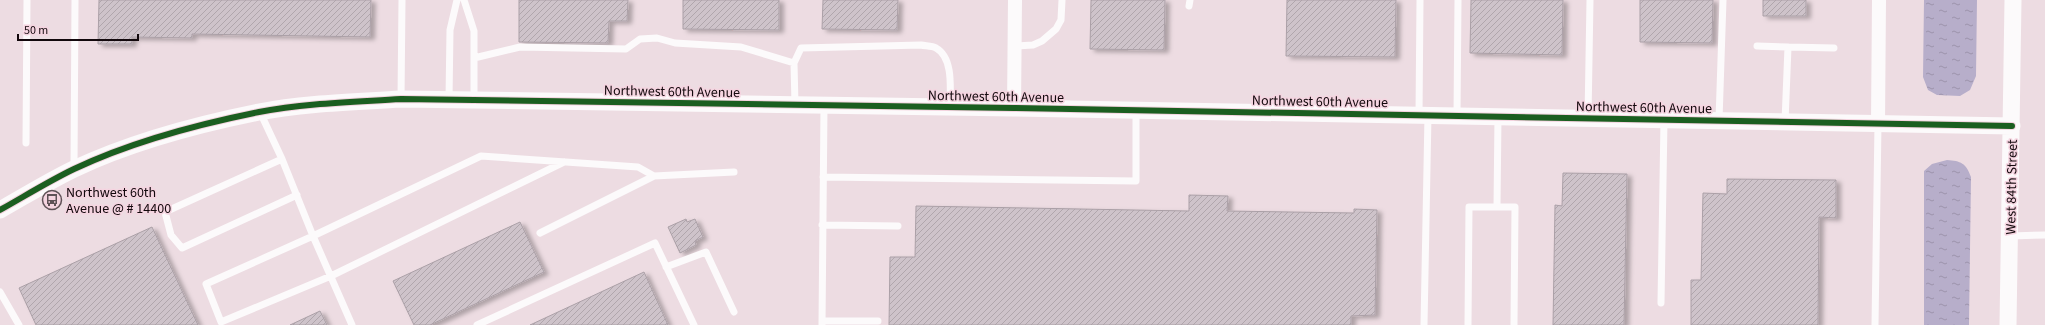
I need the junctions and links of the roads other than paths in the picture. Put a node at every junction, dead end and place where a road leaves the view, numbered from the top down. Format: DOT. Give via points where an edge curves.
graph roads {
  1 [pos="27,0"];
  2 [pos="75,0"];
  3 [pos="402,0"];
  4 [pos="457,0"];
  5 [pos="464,0"];
  6 [pos="1015,0"];
  7 [pos="1062,0"];
  8 [pos="1420,0"];
  9 [pos="1458,0"];
  10 [pos="1590,0"];
  11 [pos="1723,0"];
  12 [pos="1879,0"];
  13 [pos="2013,0"];
  14 [pos="1014,46"];
  15 [pos="1757,46"];
  16 [pos="1788,47"];
  17 [pos="1834,48"];
  18 [pos="474,58"];
  19 [pos="794,63"];
  20 [pos="401,100"];
  21 [pos="449,100"];
  22 [pos="474,100"];
  23 [pos="795,105"];
  24 [pos="824,106"];
  25 [pos="950,107"];
  26 [pos="1014,108"];
  27 [pos="1136,110"];
  28 [pos="260,112"];
  29 [pos="1423,115"];
  30 [pos="1457,116"];
  31 [pos="1498,116"];
  32 [pos="1588,118"];
  33 [pos="1664,119"];
  34 [pos="1719,120"];
  35 [pos="1785,122"];
  36 [pos="1878,123"];
  37 [pos="2012,126"];
  38 [pos="26,143"];
  39 [pos="282,159"];
  40 [pos="564,162"];
  41 [pos="74,169"];
  42 [pos="734,172"];
  43 [pos="654,176"];
  44 [pos="823,176"];
  45 [pos="298,195"];
  46 [pos="1497,207"];
  47 [pos="0,210"];
  48 [pos="822,225"];
  49 [pos="898,226"];
  50 [pos="540,233"];
  51 [pos="2045,235"];
  52 [pos="313,236"];
  53 [pos="2010,236"];
  54 [pos="666,267"];
  55 [pos="331,276"];
  56 [pos="1,295"];
  57 [pos="1661,303"];
  58 [pos="734,312"];
  59 [pos="878,321"];
  60 [pos="822,323"];
  61 [pos="19,325"];
  62 [pos="352,325"];
  63 [pos="477,325"];
  64 [pos="694,325"];
  65 [pos="1424,325"];
  66 [pos="1468,325"];
  67 [pos="1514,325"];
  68 [pos="1875,325"];
  69 [pos="2008,325"];
  1 -- 38 [label="lane"];
  2 -- 41 [label="lane"];
  3 -- 20 [label="lane"];
  4 -- 21 [label="lane" via="450,30"];
  5 -- 18 [label="lane" via="474,31"];
  6 -- 14 [label="street"];
  7 -- 14 [label="lane" via="1061,20 1056,29 1033,45"];
  8 -- 29 [label="lane"];
  9 -- 30 [label="lane"];
  10 -- 32 [label="lane"];
  11 -- 34 [label="lane"];
  12 -- 36 [label="street"];
  13 -- 37 [label="street, West 84th Street"];
  14 -- 26 [label="street"];
  15 -- 16 [label="lane"];
  16 -- 17 [label="lane"];
  16 -- 35 [label="lane"];
  18 -- 19 [label="lane" via="520,47 626,49 640,39 657,38 675,44 741,47"];
  18 -- 22 [label="lane"];
  19 -- 23 [label="lane"];
  19 -- 25 [label="lane" via="801,48 921,45 936,48 944,56 949,72"];
  20 -- 21 [label="street, Northwest 60th Avenue"];
  20 -- 28 [label="street, Northwest 60th Avenue"];
  21 -- 22 [label="street, Northwest 60th Avenue"];
  22 -- 23 [label="street, Northwest 60th Avenue"];
  23 -- 24 [label="street, Northwest 60th Avenue"];
  24 -- 25 [label="street, Northwest 60th Avenue"];
  24 -- 44 [label="lane"];
  25 -- 26 [label="street, Northwest 60th Avenue"];
  26 -- 27 [label="street, Northwest 60th Avenue"];
  27 -- 29 [label="street, Northwest 60th Avenue"];
  27 -- 44 [label="lane" via="1136,181"];
  28 -- 39 [label="lane"];
  28 -- 41 [label="street, Northwest 60th Avenue" via="133,146"];
  29 -- 30 [label="street, Northwest 60th Avenue"];
  29 -- 65 [label="lane"];
  30 -- 31 [label="street, Northwest 60th Avenue"];
  31 -- 32 [label="street, Northwest 60th Avenue"];
  31 -- 46 [label="lane"];
  32 -- 33 [label="street, Northwest 60th Avenue"];
  33 -- 34 [label="street, Northwest 60th Avenue"];
  33 -- 57 [label="lane"];
  34 -- 35 [label="street, Northwest 60th Avenue"];
  35 -- 36 [label="street, Northwest 60th Avenue"];
  36 -- 37 [label="street, Northwest 60th Avenue"];
  36 -- 68 [label="lane"];
  37 -- 53 [label="street, West 84th Street"];
  39 -- 45 [label="lane"];
  39 -- 45 [label="lane" via="165,212 171,235 182,248"];
  40 -- 43 [label="lane" via="638,167"];
  40 -- 52 [label="lane" via="481,156"];
  40 -- 55 [label="lane"];
  41 -- 47 [label="street, Northwest 60th Avenue"];
  42 -- 43 [label="lane"];
  43 -- 50 [label="lane"];
  44 -- 48 [label="lane"];
  45 -- 52 [label="lane"];
  46 -- 66 [label="lane" via="1469,207"];
  46 -- 67 [label="lane" via="1515,207"];
  48 -- 49 [label="lane"];
  48 -- 60 [label="lane"];
  51 -- 53 [label="lane"];
  52 -- 55 [label="lane"];
  52 -- 55 [label="lane" via="206,284 221,322"];
  53 -- 69 [label="street, West 84th Street"];
  54 -- 58 [label="lane" via="706,252"];
  54 -- 63 [label="lane" via="655,243"];
  54 -- 64 [label="lane"];
  55 -- 62 [label="lane"];
  56 -- 61 [label="lane"];
  59 -- 60 [label="lane"];
}
